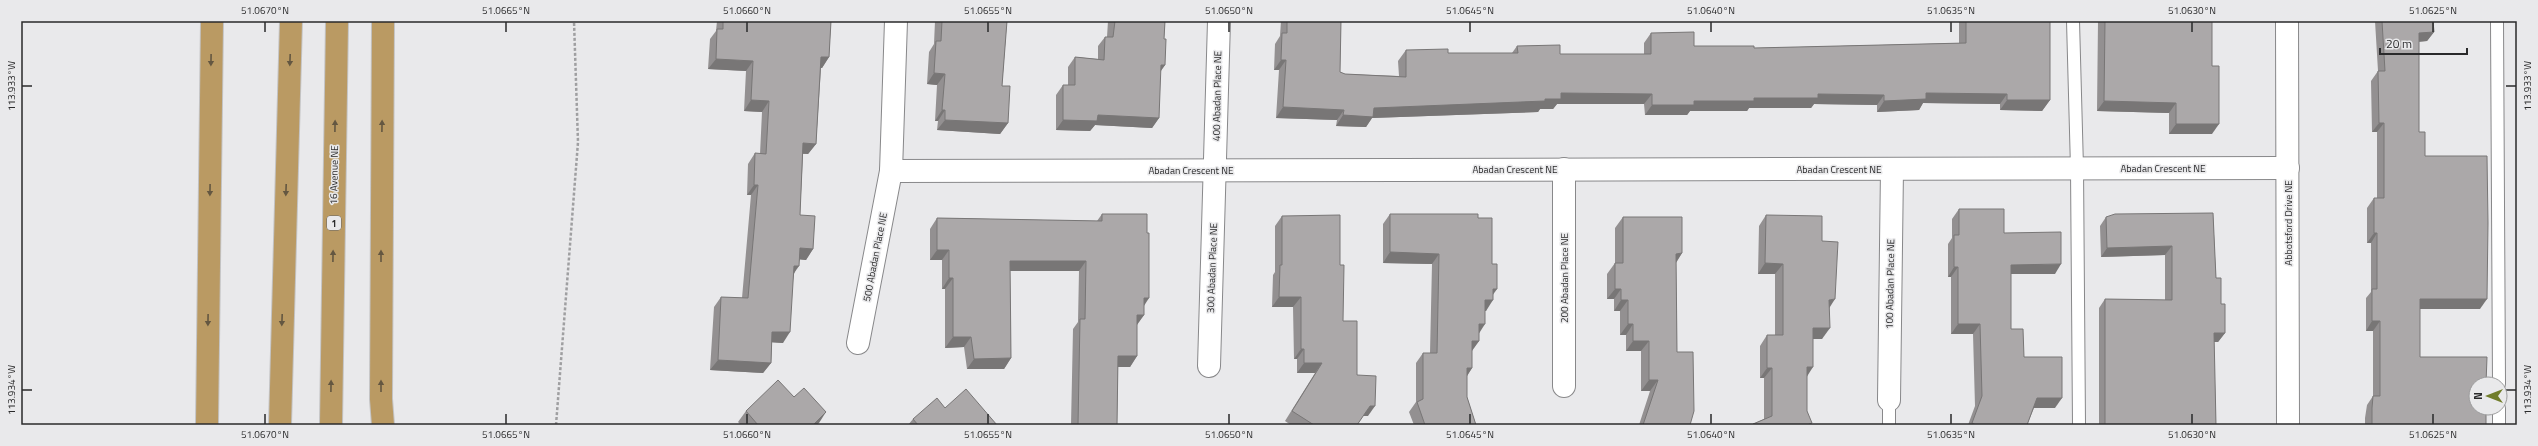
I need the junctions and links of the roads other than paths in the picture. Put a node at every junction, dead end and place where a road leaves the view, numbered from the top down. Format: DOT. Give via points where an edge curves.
graph roads {
  1 [pos="212,21"];
  2 [pos="291,21"];
  3 [pos="337,21"];
  4 [pos="383,21"];
  5 [pos="896,21"];
  6 [pos="1219,21"];
  7 [pos="2073,21"];
  8 [pos="2287,21"];
  9 [pos="2497,21"];
  10 [pos="1892,168"];
  11 [pos="2077,168"];
  12 [pos="2288,168"];
  13 [pos="1564,169"];
  14 [pos="1216,170"];
  15 [pos="891,171"];
  16 [pos="858,343"];
  17 [pos="1209,366"];
  18 [pos="2499,376"];
  19 [pos="1564,386"];
  20 [pos="1889,400"];
  21 [pos="206,423"];
  22 [pos="280,425"];
  23 [pos="331,425"];
  24 [pos="383,425"];
  25 [pos="1889,425"];
  26 [pos="2079,425"];
  27 [pos="2288,425"];
  1 -- 21 [label="highway, one-way"];
  2 -- 22 [label="highway, one-way"];
  23 -- 3 [label="highway, 16 Avenue NE / 1, one-way"];
  24 -- 4 [label="highway, one-way"];
  5 -- 15 [label="street"];
  6 -- 14 [label="street, 400 Abadan Place NE"];
  7 -- 11 [label="lane"];
  8 -- 12 [label="street, Abbotsford Drive NE"];
  9 -- 18 [label="lane"];
  10 -- 11 [label="street, Abadan Crescent NE"];
  10 -- 13 [label="street, Abadan Crescent NE"];
  10 -- 20 [label="street, 100 Abadan Place NE"];
  11 -- 12 [label="street, Abadan Crescent NE"];
  11 -- 26 [label="lane"];
  12 -- 27 [label="street, Abbotsford Drive NE"];
  13 -- 14 [label="street, Abadan Crescent NE"];
  13 -- 19 [label="street, 200 Abadan Place NE"];
  14 -- 15 [label="street, Abadan Crescent NE"];
  14 -- 17 [label="street, 300 Abadan Place NE"];
  15 -- 16 [label="street, 500 Abadan Place NE"];
  20 -- 25 [label="lane"];
}
